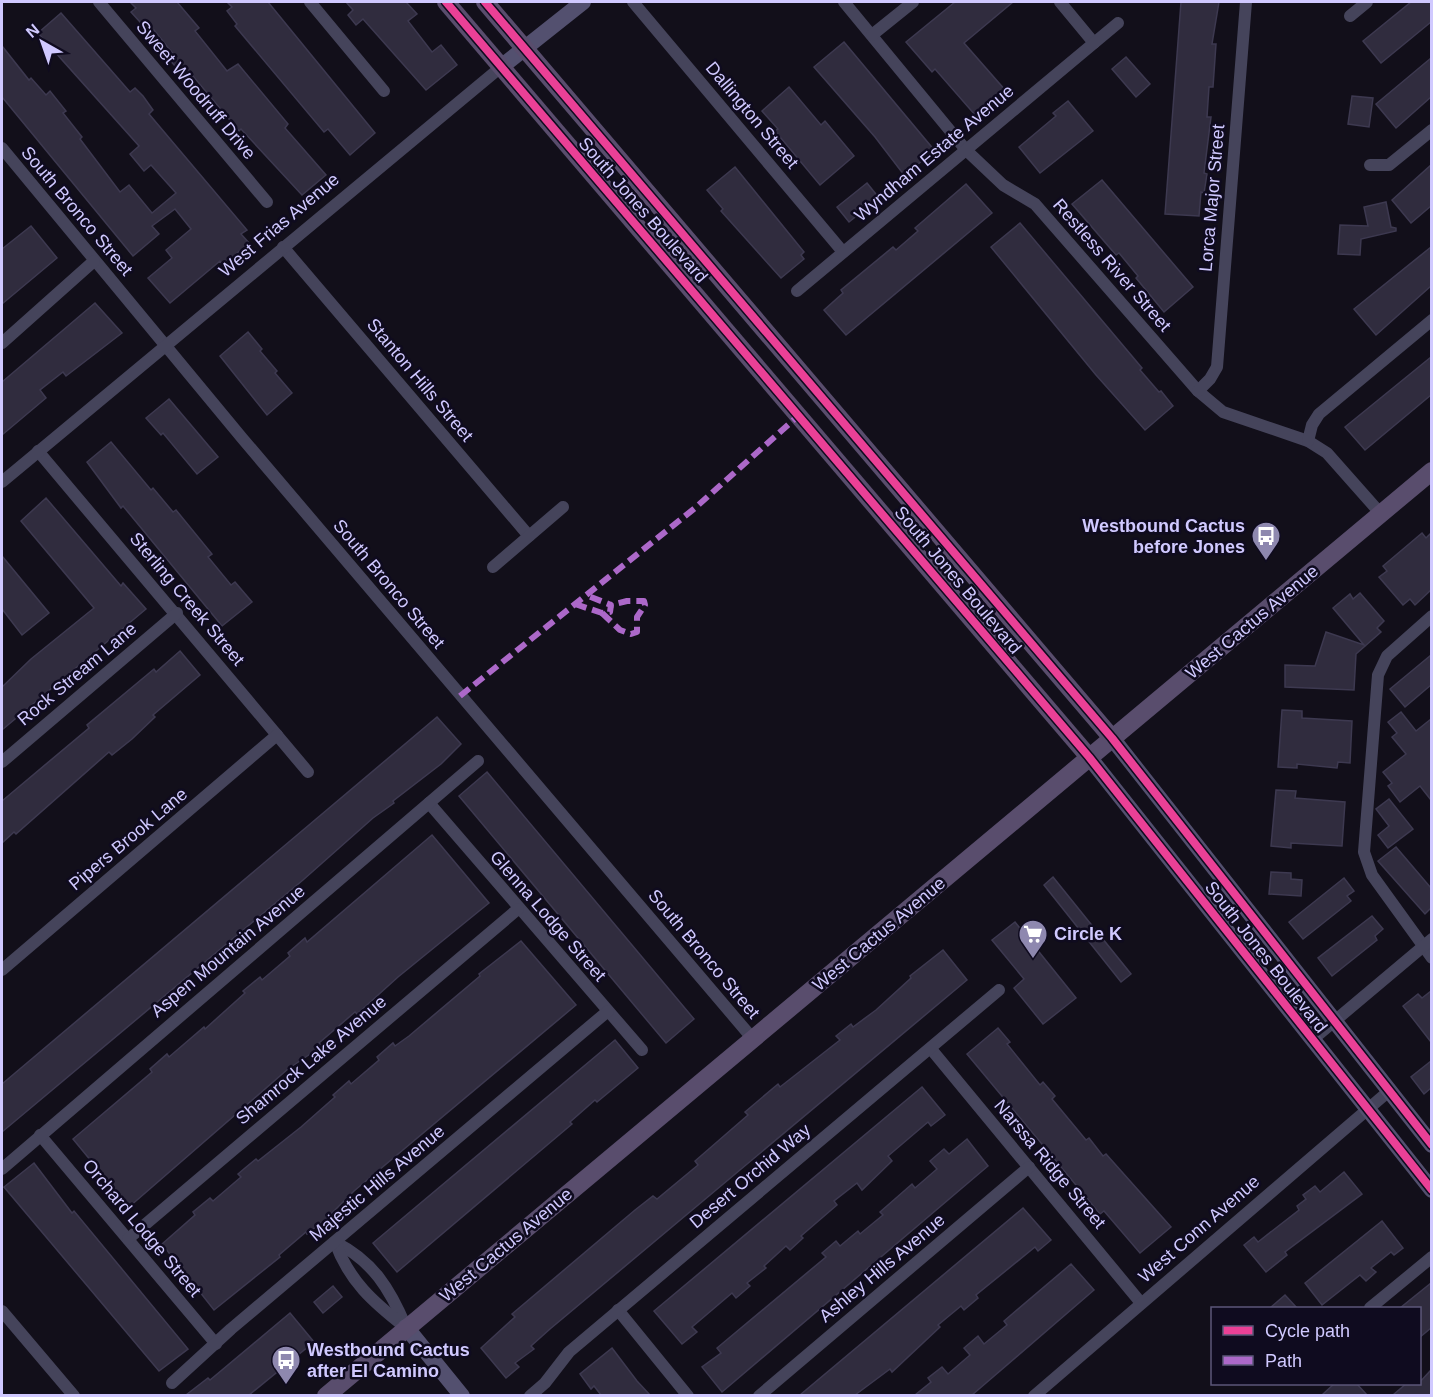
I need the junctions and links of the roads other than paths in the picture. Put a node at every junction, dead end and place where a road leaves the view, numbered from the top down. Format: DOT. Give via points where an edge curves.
graph roads {
  1 [pos="99,2"];
  2 [pos="310,2"];
  3 [pos="447,2"];
  4 [pos="485,2"];
  5 [pos="583,2"];
  6 [pos="633,2"];
  7 [pos="844,2"];
  8 [pos="913,2"];
  9 [pos="1060,2"];
  10 [pos="1246,2"];
  11 [pos="1367,2"];
  12 [pos="1350,15"];
  13 [pos="1118,23"];
  14 [pos="872,35"];
  15 [pos="1094,43"];
  16 [pos="525,48"];
  17 [pos="501,67"];
  18 [pos="384,91"];
  19 [pos="1431,130"];
  20 [pos="2,148"];
  21 [pos="966,150"];
  22 [pos="1370,165"];
  23 [pos="267,202"];
  24 [pos="283,247"];
  25 [pos="843,252"];
  26 [pos="94,261"];
  27 [pos="797,291"];
  28 [pos="1431,320"];
  29 [pos="2,343"];
  30 [pos="166,345"];
  31 [pos="1198,391"];
  32 [pos="1308,441"];
  33 [pos="38,451"];
  34 [pos="1431,471"];
  35 [pos="2,482"];
  36 [pos="563,507"];
  37 [pos="1381,514"];
  38 [pos="529,536"];
  39 [pos="493,567"];
  40 [pos="177,613"];
  41 [pos="1431,616"];
  42 [pos="278,735"];
  43 [pos="1112,738"];
  44 [pos="1089,757"];
  45 [pos="478,761"];
  46 [pos="2,762"];
  47 [pos="308,772"];
  48 [pos="429,803"];
  49 [pos="518,909"];
  50 [pos="1429,949"];
  51 [pos="2,970"];
  52 [pos="999,990"];
  53 [pos="608,1011"];
  54 [pos="1334,1022"];
  55 [pos="753,1039"];
  56 [pos="1312,1040"];
  57 [pos="931,1048"];
  58 [pos="642,1050"];
  59 [pos="1389,1091"];
  60 [pos="1367,1109"];
  61 [pos="40,1135"];
  62 [pos="1431,1145"];
  63 [pos="1029,1167"];
  64 [pos="2,1169"];
  65 [pos="1431,1190"];
  66 [pos="128,1239"];
  67 [pos="335,1242"];
  68 [pos="1431,1257"];
  69 [pos="1141,1303"];
  70 [pos="1371,1307"];
  71 [pos="618,1310"];
  72 [pos="2,1311"];
  73 [pos="406,1327"];
  74 [pos="216,1344"];
  75 [pos="172,1383"];
  76 [pos="1041,1393"];
  77 [pos="74,1395"];
  78 [pos="326,1395"];
  79 [pos="462,1395"];
  80 [pos="530,1395"];
  81 [pos="688,1395"];
  82 [pos="759,1395"];
  1 -- 23 [label="street, Sweet Woodruff Drive"];
  2 -- 18 [label="street"];
  3 -- 17 [label="main road, South Jones Boulevard"];
  4 -- 16 [label="main road, South Jones Boulevard"];
  5 -- 16 [label="main road, West Frias Avenue"];
  6 -- 25 [label="street, Dallington Street"];
  7 -- 14 [label="street, Restless River Street"];
  8 -- 14 [label="street"];
  9 -- 15 [label="street"];
  10 -- 31 [label="street, Lorca Major Street" via="1217,367"];
  11 -- 12 [label="street"];
  13 -- 15 [label="street, Wyndham Estate Avenue"];
  14 -- 21 [label="street, Restless River Street"];
  15 -- 21 [label="street, Wyndham Estate Avenue"];
  16 -- 17 [label="main road, West Frias Avenue"];
  16 -- 43 [label="main road, South Jones Boulevard"];
  17 -- 24 [label="street, West Frias Avenue"];
  17 -- 44 [label="main road, South Jones Boulevard"];
  19 -- 22 [label="street" via="1389,165"];
  20 -- 26 [label="street, South Bronco Street"];
  21 -- 25 [label="street, Wyndham Estate Avenue"];
  21 -- 31 [label="street, Restless River Street" via="1004,185 1035,204"];
  24 -- 30 [label="street, West Frias Avenue"];
  24 -- 38 [label="street, Stanton Hills Street"];
  25 -- 27 [label="street, Wyndham Estate Avenue"];
  26 -- 29 [label="street"];
  26 -- 30 [label="street, South Bronco Street"];
  28 -- 32 [label="street" via="1319,414"];
  30 -- 33 [label="street, West Frias Avenue"];
  30 -- 55 [label="street, South Bronco Street"];
  31 -- 32 [label="street, Restless River Street" via="1223,412"];
  32 -- 37 [label="street, Restless River Street" via="1327,453"];
  33 -- 35 [label="street, West Frias Avenue"];
  33 -- 40 [label="street, Sterling Creek Street"];
  34 -- 37 [label="main road, West Cactus Avenue"];
  36 -- 38 [label="street"];
  37 -- 43 [label="main road, West Cactus Avenue"];
  38 -- 39 [label="street"];
  40 -- 42 [label="street, Sterling Creek Street"];
  40 -- 46 [label="street, Rock Stream Lane"];
  41 -- 50 [label="street" via="1394,648 1378,675 1364,852 1367,867"];
  42 -- 47 [label="street, Sterling Creek Street"];
  42 -- 51 [label="street, Pipers Brook Lane"];
  43 -- 44 [label="main road, West Cactus Avenue"];
  43 -- 54 [label="main road, South Jones Boulevard"];
  44 -- 55 [label="main road, West Cactus Avenue"];
  44 -- 56 [label="main road, South Jones Boulevard"];
  45 -- 48 [label="street, Aspen Mountain Avenue"];
  48 -- 49 [label="street, Glenna Lodge Street"];
  48 -- 61 [label="street, Aspen Mountain Avenue"];
  49 -- 53 [label="street, Glenna Lodge Street"];
  49 -- 66 [label="street, Shamrock Lake Avenue"];
  50 -- 54 [label="street"];
  52 -- 57 [label="street, Desert Orchid Way"];
  53 -- 58 [label="street, Glenna Lodge Street"];
  53 -- 67 [label="street, Majestic Hills Avenue"];
  54 -- 56 [label="street"];
  54 -- 59 [label="main road, South Jones Boulevard"];
  55 -- 73 [label="main road, West Cactus Avenue"];
  56 -- 60 [label="main road, South Jones Boulevard"];
  57 -- 63 [label="street, Narssa Ridge Street"];
  57 -- 71 [label="street, Desert Orchid Way"];
  59 -- 60 [label="street, West Conn Avenue"];
  59 -- 62 [label="main road, South Jones Boulevard"];
  60 -- 65 [label="main road, South Jones Boulevard"];
  60 -- 69 [label="street, West Conn Avenue"];
  61 -- 64 [label="street, Aspen Mountain Avenue"];
  61 -- 66 [label="street, Orchard Lodge Street"];
  63 -- 69 [label="street, Narssa Ridge Street"];
  63 -- 82 [label="street, Ashley Hills Avenue"];
  66 -- 74 [label="street, Orchard Lodge Street"];
  67 -- 73 [label="street" via="344,1266 375,1305"];
  67 -- 73 [label="street" via="358,1254 391,1292"];
  67 -- 74 [label="street, Majestic Hills Avenue"];
  68 -- 70 [label="street"];
  69 -- 76 [label="street, West Conn Avenue"];
  71 -- 80 [label="street, Desert Orchid Way" via="568,1352 545,1383"];
  71 -- 81 [label="street"];
  72 -- 77 [label="street"];
  73 -- 78 [label="main road, West Cactus Avenue"];
  73 -- 79 [label="main road"];
  74 -- 75 [label="street, Majestic Hills Avenue"];
}
